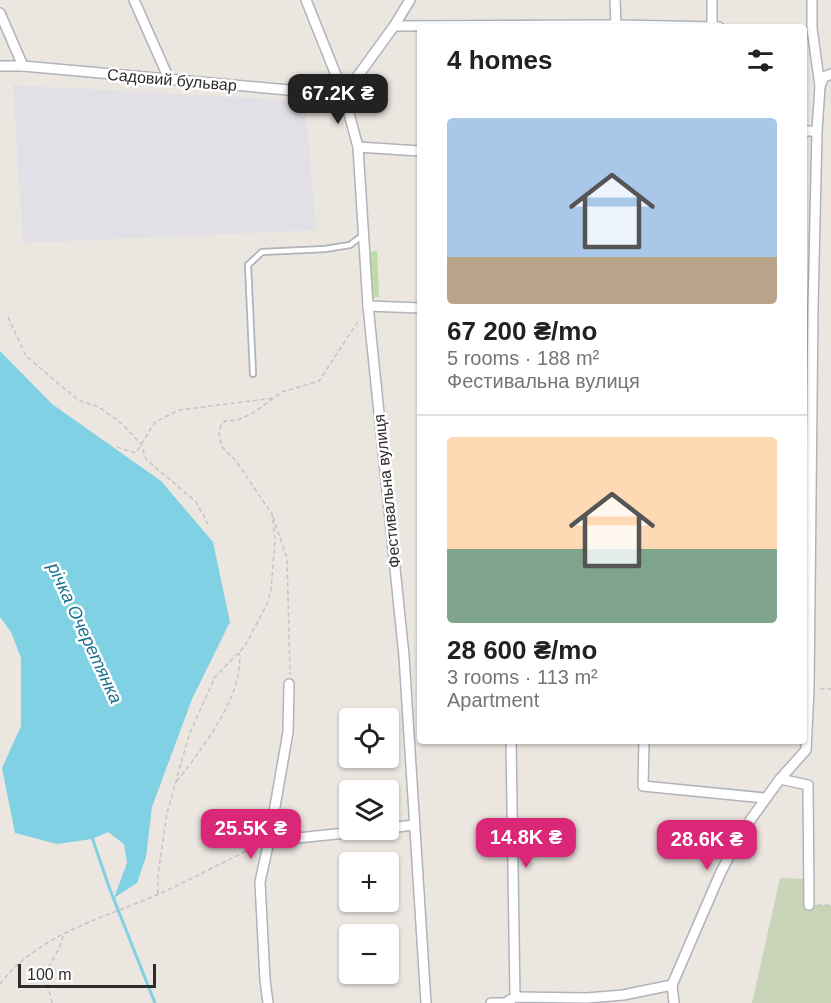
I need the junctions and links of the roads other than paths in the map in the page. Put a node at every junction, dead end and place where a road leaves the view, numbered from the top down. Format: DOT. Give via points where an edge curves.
graph roads {
  1 [pos="134,0"];
  2 [pos="306,0"];
  3 [pos="410,0"];
  4 [pos="615,0"];
  5 [pos="712,0"];
  6 [pos="812,0"];
  7 [pos="0,13"];
  8 [pos="616,24"];
  9 [pos="712,24"];
  10 [pos="394,26"];
  11 [pos="417,26"];
  12 [pos="808,29"];
  13 [pos="0,66"];
  14 [pos="23,66"];
  15 [pos="831,74"];
  16 [pos="169,79"];
  17 [pos="820,86"];
  18 [pos="344,95"];
  19 [pos="807,131"];
  20 [pos="817,131"];
  21 [pos="358,147"];
  22 [pos="417,151"];
  23 [pos="363,235"];
  24 [pos="368,306"];
  25 [pos="808,306"];
  26 [pos="417,308"];
  27 [pos="254,374"];
  28 [pos="807,659"];
  29 [pos="290,684"];
  30 [pos="807,729"];
  31 [pos="511,744"];
  32 [pos="644,744"];
  33 [pos="806,744"];
  34 [pos="780,779"];
  35 [pos="765,798"];
  36 [pos="414,825"];
  37 [pos="399,827"];
  38 [pos="339,834"];
  39 [pos="269,841"];
  40 [pos="809,905"];
  41 [pos="672,986"];
  42 [pos="515,997"];
  43 [pos="268,1003"];
  44 [pos="426,1003"];
  45 [pos="491,1003"];
  46 [pos="674,1003"];
  1 -- 16 [label="street"];
  2 -- 18 [label="street, Фестивальна вулиця"];
  3 -- 10 [label="street"];
  4 -- 8 [label="street"];
  5 -- 9 [label="street"];
  6 -- 12 [label="street"];
  7 -- 14 [label="street"];
  10 -- 11 [label="street"];
  10 -- 18 [label="street"];
  12 -- 17 [label="street"];
  13 -- 14 [label="street, Садовий бульвар"];
  14 -- 16 [label="street, Садовий бульвар"];
  15 -- 17 [label="street" via="824,77"];
  16 -- 18 [label="street, Садовий бульвар"];
  17 -- 20 [label="street"];
  18 -- 21 [label="street, Фестивальна вулиця"];
  19 -- 20 [label="street"];
  20 -- 25 [label="street"];
  21 -- 22 [label="street"];
  21 -- 23 [label="street, Фестивальна вулиця"];
  23 -- 24 [label="street, Фестивальна вулиця"];
  23 -- 27 [label="lane" via="350,245 262,252 248,265"];
  24 -- 26 [label="street"];
  24 -- 36 [label="street, Фестивальна вулиця" via="404,656"];
  25 -- 28 [label="street"];
  28 -- 30 [label="street"];
  29 -- 39 [label="street" via="288,732"];
  31 -- 42 [label="street"];
  32 -- 35 [label="street" via="643,786"];
  33 -- 34 [label="street" via="806,750"];
  34 -- 35 [label="street"];
  34 -- 40 [label="street" via="808,785"];
  35 -- 41 [label="street" via="720,874"];
  36 -- 37 [label="street"];
  36 -- 44 [label="street, Фестивальна вулиця"];
  38 -- 39 [label="street"];
  39 -- 43 [label="street" via="260,882"];
  41 -- 42 [label="street" via="587,998"];
  41 -- 46 [label="street"];
  42 -- 45 [label="street" via="505,1003"];
}
